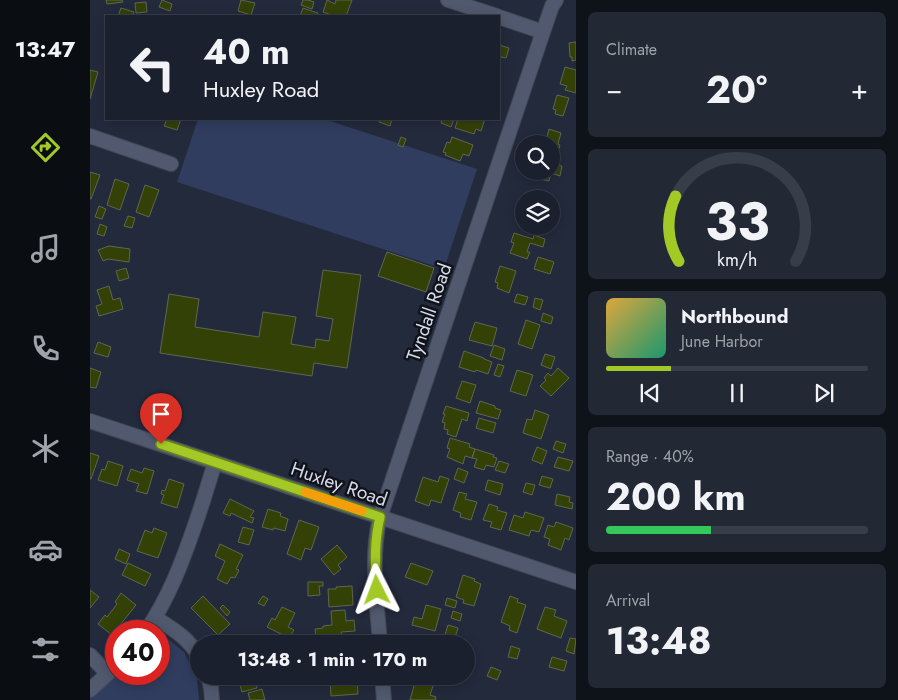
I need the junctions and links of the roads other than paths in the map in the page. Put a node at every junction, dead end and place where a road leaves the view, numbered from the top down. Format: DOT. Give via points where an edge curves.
graph roads {
  1 [pos="448,0"];
  2 [pos="556,0"];
  3 [pos="492,15"];
  4 [pos="500,18"];
  5 [pos="543,32"];
  6 [pos="90,136"];
  7 [pos="171,164"];
  8 [pos="90,421"];
  9 [pos="215,462"];
  10 [pos="380,517"];
  11 [pos="576,582"];
  12 [pos="156,618"];
  13 [pos="380,635"];
  14 [pos="190,643"];
  15 [pos="90,655"];
  16 [pos="105,665"];
  17 [pos="105,676"];
  18 [pos="210,685"];
  19 [pos="383,685"];
  20 [pos="90,690"];
  21 [pos="212,700"];
  22 [pos="384,700"];
  1 -- 3 [label="street"];
  2 -- 5 [label="street, Tyndall Road"];
  4 -- 5 [label="street"];
  5 -- 10 [label="street, Tyndall Road"];
  6 -- 7 [label="street"];
  8 -- 9 [label="street, Huxley Road"];
  9 -- 10 [label="street, Huxley Road"];
  9 -- 12 [label="street" via="185,554"];
  10 -- 11 [label="street, Huxley Road"];
  10 -- 13 [label="street, Tyndall Road" via="375,554"];
  12 -- 14 [label="street"];
  15 -- 16 [label="street"];
  17 -- 20 [label="street"];
  18 -- 21 [label="street"];
  19 -- 22 [label="street"];
}
